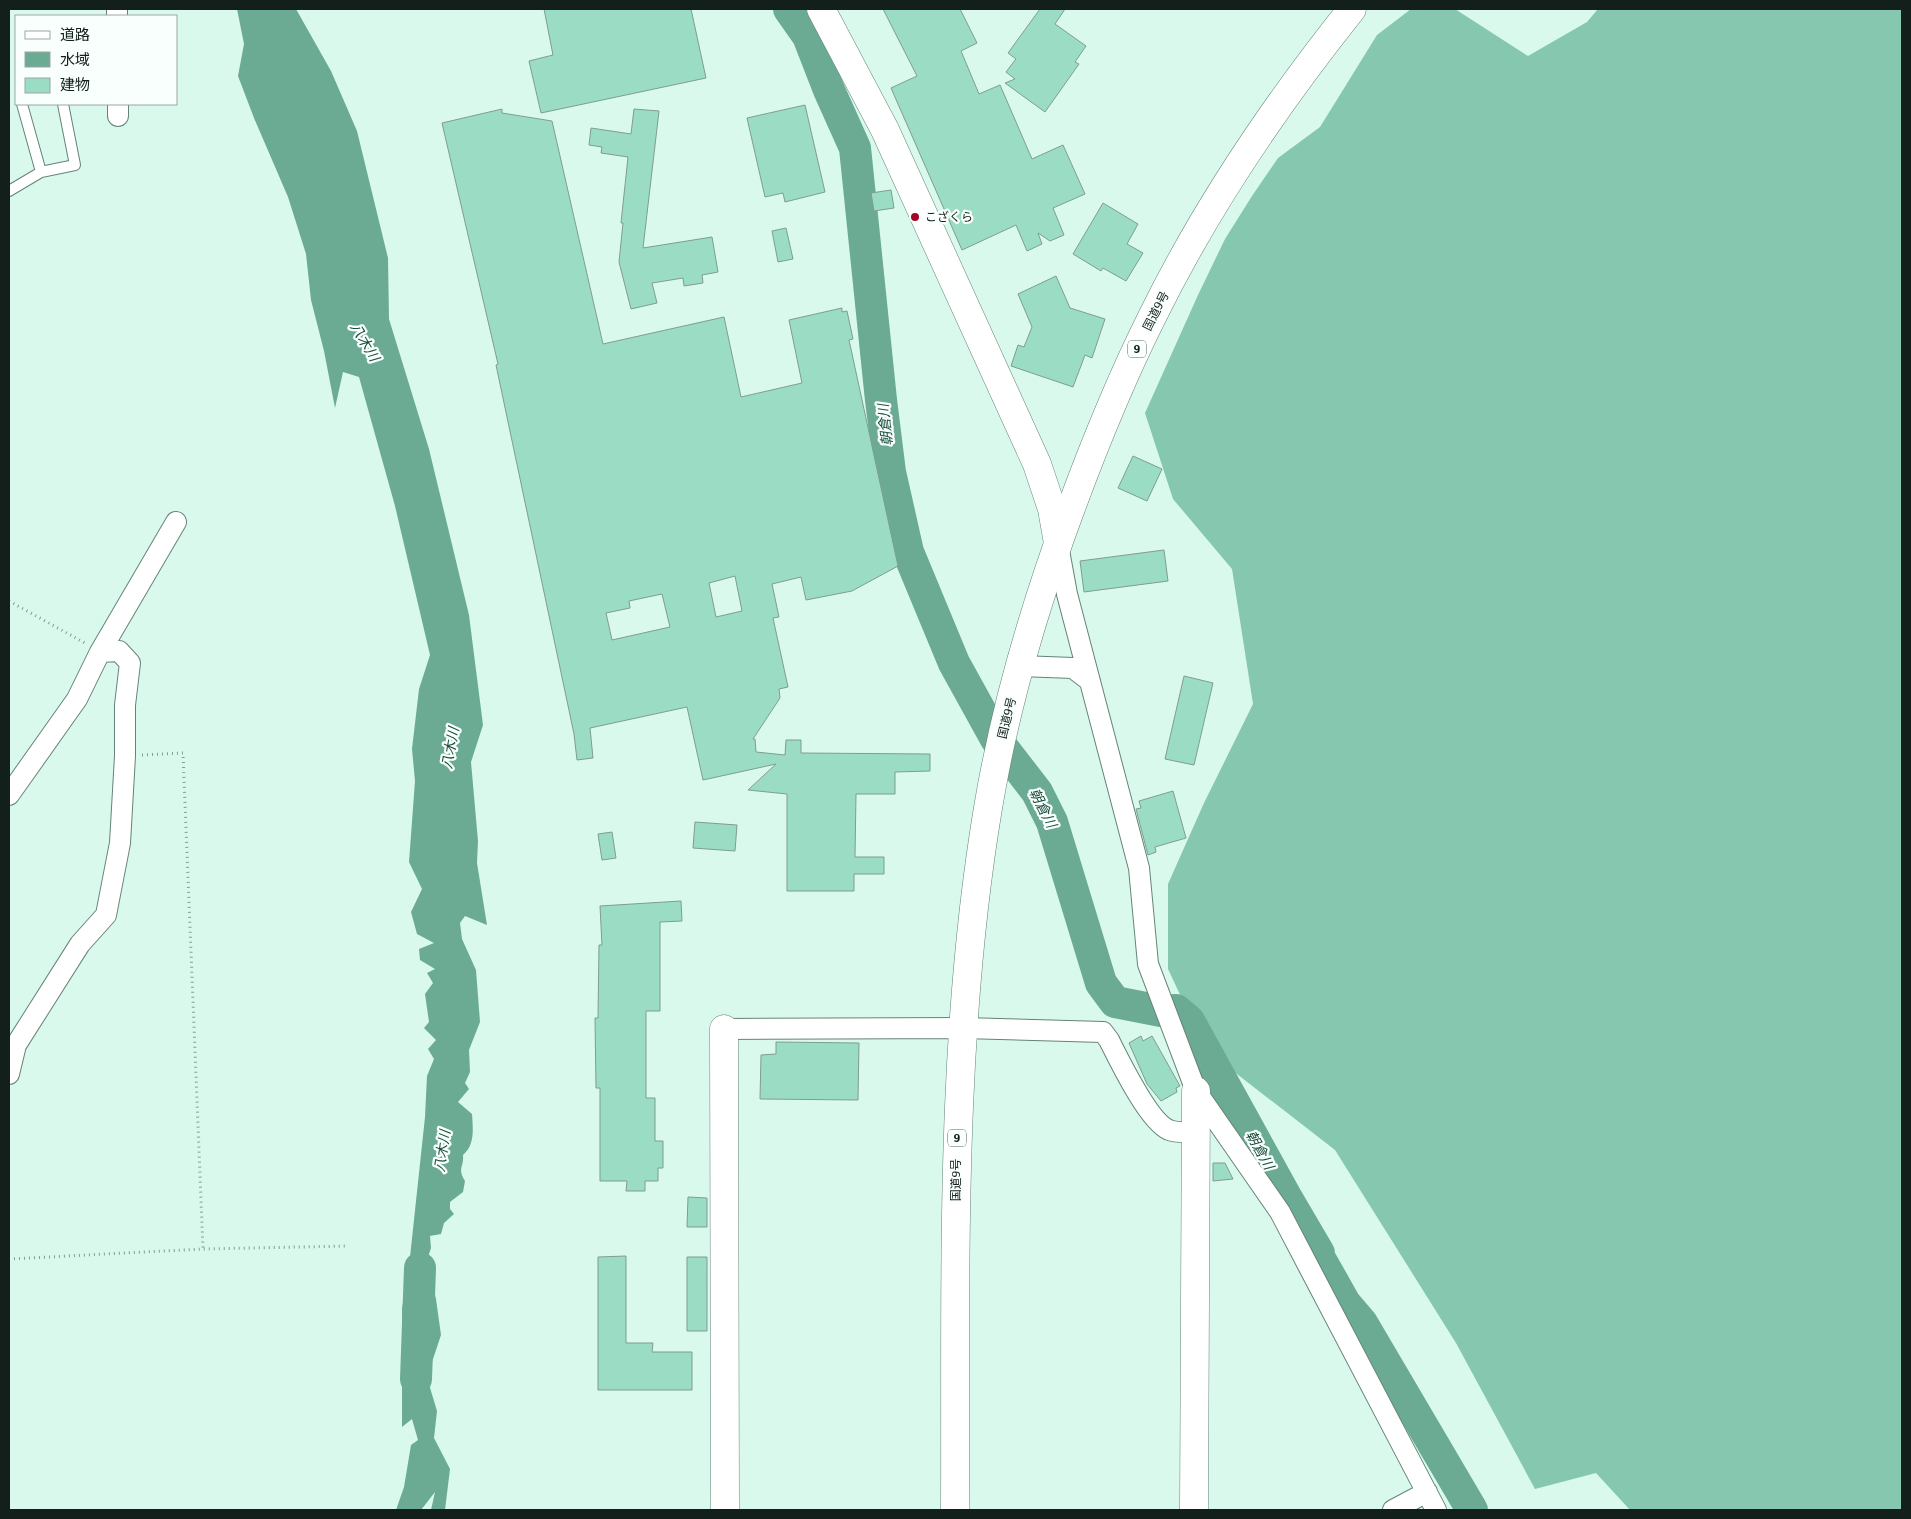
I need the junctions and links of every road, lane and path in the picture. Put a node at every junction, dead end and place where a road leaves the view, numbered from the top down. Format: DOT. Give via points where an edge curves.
graph roads {
  1 [pos="821,9"];
  2 [pos="1352,9"];
  3 [pos="22,105"];
  4 [pos="63,105"];
  5 [pos="42,172"];
  6 [pos="9,190"];
  7 [pos="176,522"];
  8 [pos="1058,543"];
  9 [pos="9,601"];
  10 [pos="100,652"];
  11 [pos="1020,666"];
  12 [pos="1090,681"];
  13 [pos="125,756"];
  14 [pos="10,793"];
  15 [pos="963,1028"];
  16 [pos="724,1029"];
  17 [pos="9,1074"];
  18 [pos="1196,1091"];
  19 [pos="1196,1132"];
  20 [pos="348,1246"];
  21 [pos="203,1249"];
  22 [pos="9,1258"];
  23 [pos="1431,1501"];
  24 [pos="725,1510"];
  25 [pos="955,1510"];
  26 [pos="1194,1510"];
  27 [pos="1393,1510"];
  1 -- 8 [label="main road" via="885,130 1037,464 1052,509"];
  2 -- 8 [label="main road, 国道9号 / 9" via="1265,126 1153,314 1097,438"];
  3 -- 5 [label="lane"];
  4 -- 5 [label="lane" via="75,165"];
  5 -- 6 [label="lane"];
  7 -- 10 [label="street"];
  8 -- 11 [label="main road, 国道9号 / 9"];
  8 -- 12 [label="street" via="1066,594"];
  9 -- 10 [label="path"];
  10 -- 13 [label="street" via="119,651 130,663 125,705"];
  10 -- 14 [label="street" via="77,699"];
  11 -- 12 [label="street" via="1074,668"];
  11 -- 15 [label="main road, 国道9号 / 9" via="988,809 975,900"];
  12 -- 18 [label="street" via="1139,868 1148,964"];
  13 -- 17 [label="street" via="120,843 106,915 80,944 16,1045"];
  13 -- 21 [label="path" via="183,753"];
  15 -- 16 [label="street"];
  15 -- 19 [label="street" via="1103,1032 1137,1093 1162,1127 1171,1131"];
  15 -- 25 [label="main road, 国道9号 / 9" via="956,1152"];
  16 -- 24 [label="main road"];
  18 -- 19 [label="main road"];
  18 -- 23 [label="street" via="1280,1212"];
  19 -- 26 [label="main road"];
  20 -- 21 [label="path"];
  21 -- 22 [label="path"];
  23 -- 27 [label="street"];
}
